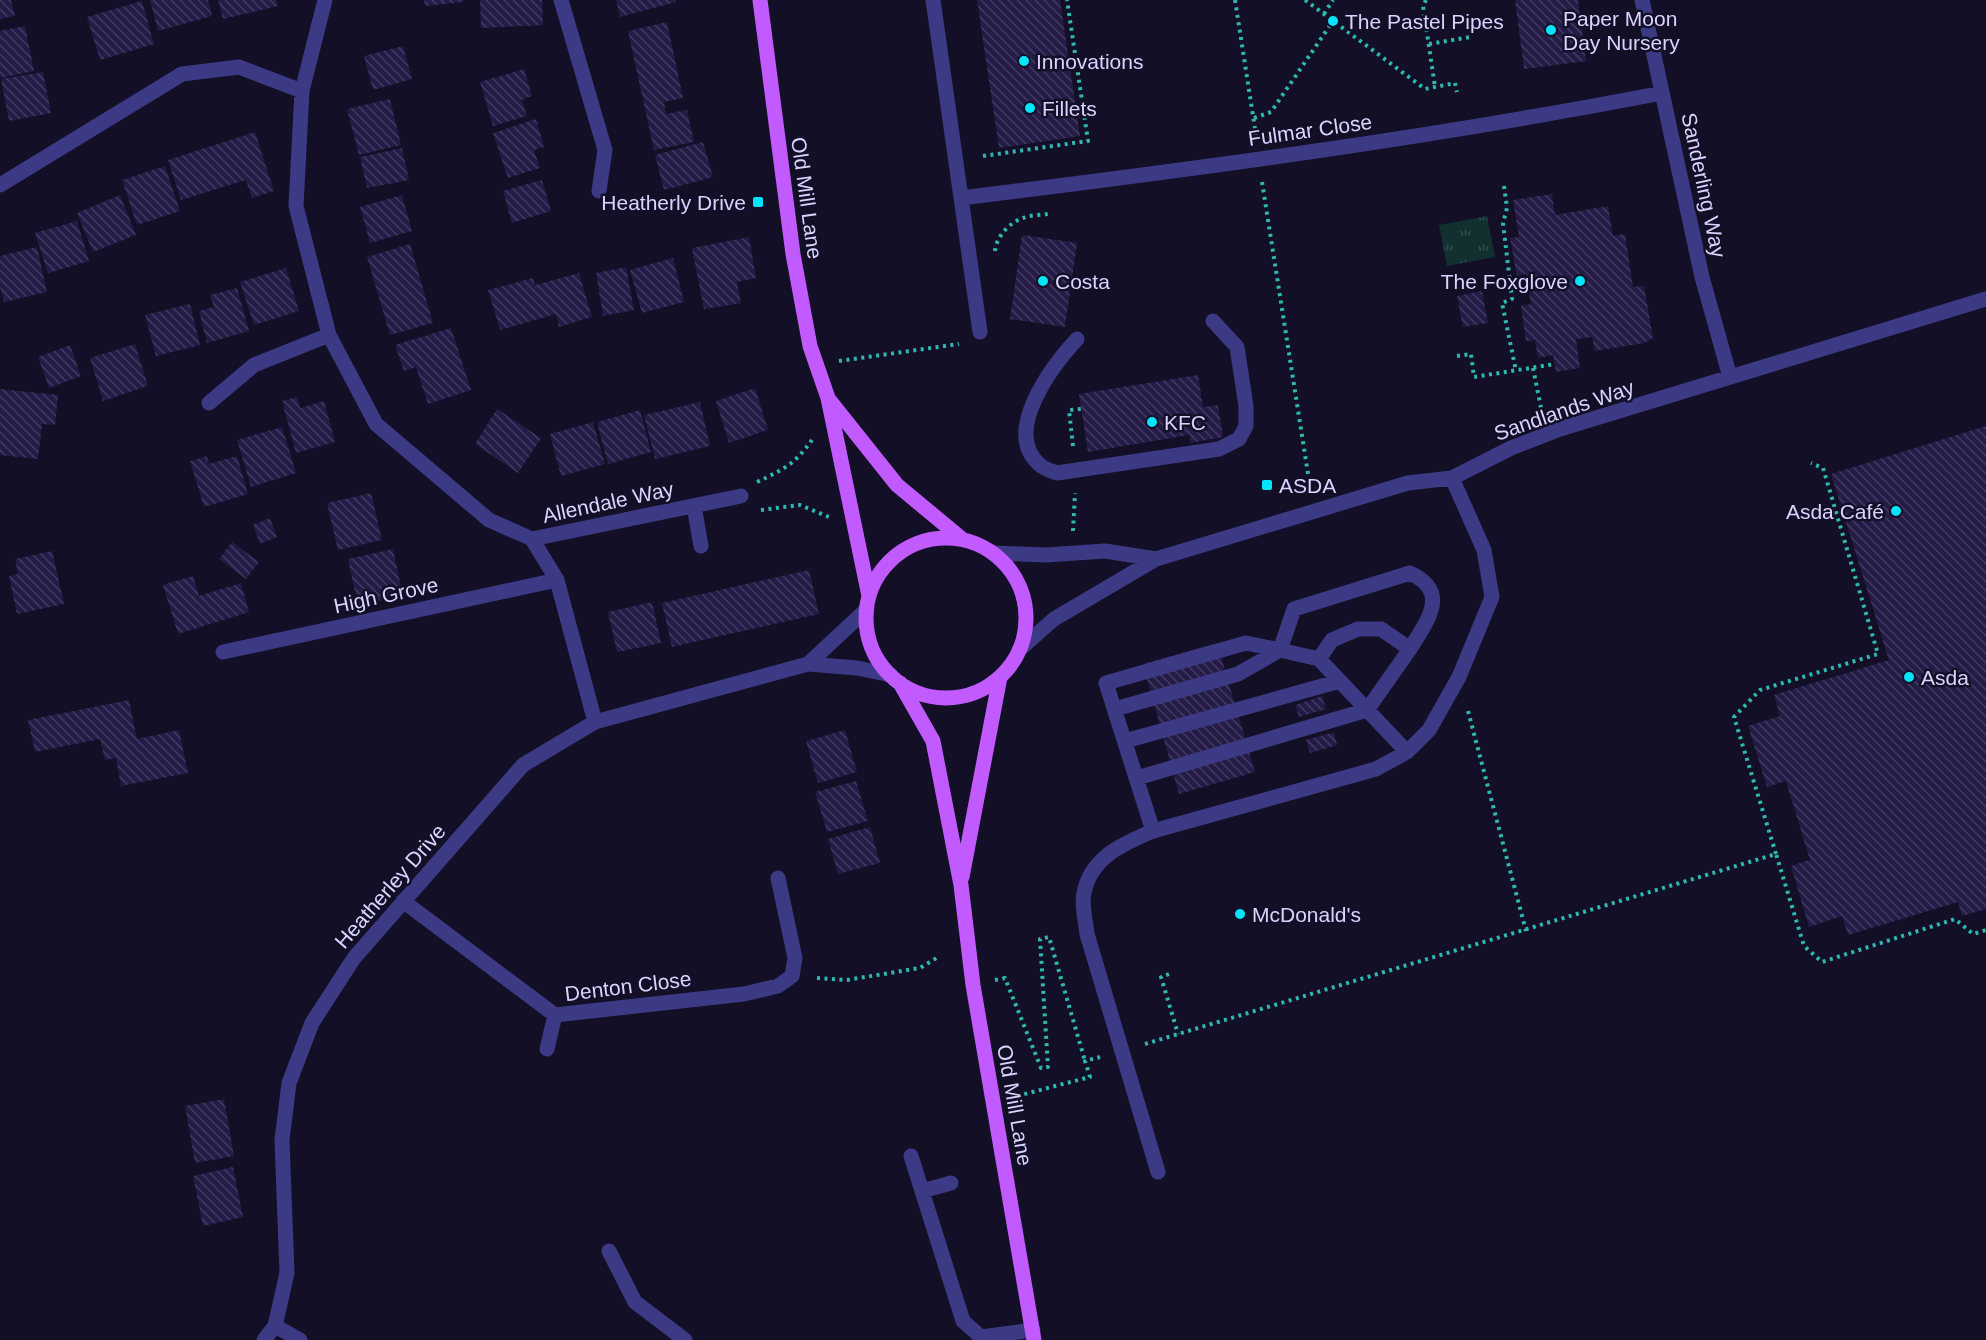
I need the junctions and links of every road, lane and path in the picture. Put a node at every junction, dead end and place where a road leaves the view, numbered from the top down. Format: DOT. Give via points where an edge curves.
graph roads {
  1 [pos="325,0"];
  2 [pos="561,0"];
  3 [pos="760,0"];
  4 [pos="933,0"];
  5 [pos="1067,0"];
  6 [pos="1235,0"];
  7 [pos="1305,0"];
  8 [pos="1334,0"];
  9 [pos="1426,0"];
  10 [pos="1642,0"];
  11 [pos="1324,14"];
  12 [pos="1334,21"];
  13 [pos="1471,37"];
  14 [pos="1429,44"];
  15 [pos="1435,87"];
  16 [pos="302,91"];
  17 [pos="1457,92"];
  18 [pos="1662,93"];
  19 [pos="1254,118"];
  20 [pos="1256,135"];
  21 [pos="983,156"];
  22 [pos="1262,181"];
  23 [pos="0,185"];
  24 [pos="1504,186"];
  25 [pos="599,191"];
  26 [pos="961,198"];
  27 [pos="1986,298"];
  28 [pos="1213,321"];
  29 [pos="980,332"];
  30 [pos="329,334"];
  31 [pos="1077,339"];
  32 [pos="1457,356"];
  33 [pos="1555,364"];
  34 [pos="1533,368"];
  35 [pos="1516,371"];
  36 [pos="1730,377"];
  37 [pos="828,398"];
  38 [pos="209,403"];
  39 [pos="1540,408"];
  40 [pos="1081,409"];
  41 [pos="812,440"];
  42 [pos="1073,449"];
  43 [pos="1811,463"];
  44 [pos="1452,478"];
  45 [pos="1310,480"];
  46 [pos="1075,492"];
  47 [pos="746,496"];
  48 [pos="694,506"];
  49 [pos="832,518"];
  50 [pos="1073,532"];
  51 [pos="1844,538"];
  52 [pos="532,539"];
  53 [pos="962,539"];
  54 [pos="1837,540"];
  55 [pos="701,546"];
  56 [pos="993,553"];
  57 [pos="1156,559"];
  58 [pos="557,580"];
  59 [pos="868,603"];
  60 [pos="1866,613"];
  61 [pos="1859,615"];
  62 [pos="1410,648"];
  63 [pos="1019,650"];
  64 [pos="1280,650"];
  65 [pos="223,652"];
  66 [pos="1319,660"];
  67 [pos="808,664"];
  68 [pos="1000,677"];
  69 [pos="1459,677"];
  70 [pos="896,679"];
  71 [pos="1340,681"];
  72 [pos="1115,709"];
  73 [pos="1367,710"];
  74 [pos="595,722"];
  75 [pos="1125,741"];
  76 [pos="1407,752"];
  77 [pos="1137,778"];
  78 [pos="1153,831"];
  79 [pos="1776,854"];
  80 [pos="778,878"];
  81 [pos="961,885"];
  82 [pos="403,901"];
  83 [pos="1986,930"];
  84 [pos="1526,931"];
  85 [pos="938,957"];
  86 [pos="1169,974"];
  87 [pos="792,976"];
  88 [pos="993,980"];
  89 [pos="555,1015"];
  90 [pos="1178,1034"];
  91 [pos="547,1049"];
  92 [pos="1121,1051"];
  93 [pos="1085,1061"];
  94 [pos="993,1102"];
  95 [pos="911,1156"];
  96 [pos="1158,1172"];
  97 [pos="951,1183"];
  98 [pos="922,1191"];
  99 [pos="609,1251"];
  100 [pos="275,1326"];
  101 [pos="1033,1335"];
  102 [pos="264,1340"];
  103 [pos="300,1340"];
  104 [pos="685,1340"];
  1 -- 16 [label="street"];
  2 -- 25 [label="street" via="605,150"];
  3 -- 37 [label="main road, Old Mill Lane" via="793,254 810,346"];
  4 -- 26 [label="street"];
  5 -- 21 [label="path" via="1088,141"];
  6 -- 19 [label="path"];
  7 -- 11 [label="path"];
  8 -- 11 [label="path"];
  9 -- 14 [label="path" via="1423,6"];
  10 -- 18 [label="street, Sanderling Way"];
  11 -- 12 [label="path"];
  12 -- 15 [label="path" via="1425,89"];
  12 -- 19 [label="path" via="1271,112"];
  13 -- 14 [label="path"];
  14 -- 15 [label="path"];
  15 -- 17 [label="path" via="1455,83"];
  16 -- 23 [label="street" via="239,67 182,74"];
  16 -- 30 [label="street" via="296,206"];
  18 -- 26 [label="street, Fulmar Close" via="1358,145"];
  18 -- 36 [label="street, Sanderling Way" via="1702,277"];
  19 -- 20 [label="path"];
  22 -- 45 [label="path"];
  24 -- 35 [label="path" via="1507,207 1503,223 1512,299 1502,303"];
  26 -- 29 [label="street"];
  27 -- 36 [label="street, Sandlands Way"];
  28 -- 31 [label="street" via="1237,347 1246,406 1246,426 1239,439 1219,449 1057,473 1040,466 1030,451 1025,428 1032,404 1056,361"];
  30 -- 38 [label="street" via="254,365"];
  30 -- 52 [label="street" via="376,424 489,520"];
  32 -- 35 [label="path" via="1471,354 1474,377"];
  33 -- 34 [label="path"];
  34 -- 35 [label="path"];
  34 -- 39 [label="path"];
  36 -- 44 [label="street, Sandlands Way" via="1560,429"];
  37 -- 53 [label="main road, Old Mill Lane" via="897,484"];
  37 -- 59 [label="main road, Old Mill Lane"];
  40 -- 42 [label="path" via="1069,410"];
  41 -- 47 [label="path" via="789,467 748,486"];
  43 -- 51 [label="path" via="1823,468"];
  44 -- 57 [label="street, Sandlands Way" via="1408,483"];
  44 -- 69 [label="street" via="1484,549 1492,597"];
  46 -- 50 [label="path"];
  47 -- 48 [label="street, Allendale Way"];
  47 -- 49 [label="path" via="756,511 800,505"];
  48 -- 52 [label="street, Allendale Way"];
  48 -- 55 [label="street, Allendale Way"];
  51 -- 54 [label="path"];
  51 -- 60 [label="path"];
  52 -- 58 [label="street"];
  53 -- 56 [label="main road, Old Mill Lane"];
  53 -- 59 [label="main road, Old Mill Lane" via="929,540 898,553 882,569"];
  56 -- 57 [label="street" via="1105,551"];
  56 -- 63 [label="main road, Old Mill Lane" via="1012,572 1023,597 1026,624"];
  57 -- 63 [label="street" via="1054,619"];
  58 -- 65 [label="street, High Grove"];
  58 -- 74 [label="street"];
  59 -- 67 [label="street, Heatherley Drive"];
  59 -- 70 [label="main road, Old Mill Lane" via="868,638 875,655"];
  60 -- 61 [label="path"];
  60 -- 79 [label="path" via="1878,654 1760,690 1734,717"];
  62 -- 64 [label="street" via="1432,613 1433,600 1422,578 1410,573 1294,609"];
  62 -- 66 [label="street" via="1381,629 1358,629 1332,640"];
  62 -- 73 [label="street"];
  63 -- 68 [label="main road, Old Mill Lane"];
  64 -- 66 [label="street"];
  64 -- 72 [label="street" via="1238,674"];
  64 -- 72 [label="street" via="1246,643 1106,683"];
  66 -- 71 [label="street"];
  67 -- 70 [label="street, Heatherley Drive" via="857,668"];
  67 -- 74 [label="street, Heatherley Drive"];
  68 -- 70 [label="main road, Old Mill Lane" via="982,689 940,698 919,693"];
  68 -- 81 [label="main road, Old Mill Lane"];
  69 -- 76 [label="street" via="1429,730"];
  69 -- 84 [label="path"];
  70 -- 81 [label="main road, Old Mill Lane" via="933,741"];
  71 -- 73 [label="street"];
  71 -- 75 [label="street"];
  72 -- 75 [label="street"];
  73 -- 76 [label="street"];
  73 -- 77 [label="street"];
  74 -- 82 [label="street, Heatherley Drive" via="523,765"];
  75 -- 77 [label="street"];
  76 -- 78 [label="street" via="1376,769"];
  77 -- 78 [label="street"];
  78 -- 92 [label="street" via="1107,854 1091,871 1083,894 1087,934"];
  79 -- 83 [label="path" via="1804,946 1821,962 1955,919 1973,933"];
  79 -- 84 [label="path"];
  80 -- 87 [label="street" via="795,958"];
  81 -- 94 [label="main road, Old Mill Lane"];
  82 -- 89 [label="street, Denton Close"];
  82 -- 100 [label="street, Heatherley Drive" via="348,967 312,1023 291,1075 282,1140 287,1273"];
  84 -- 90 [label="path"];
  85 -- 87 [label="path" via="920,968 847,980"];
  86 -- 90 [label="path" via="1161,977"];
  87 -- 89 [label="street, Denton Close" via="778,986 744,993"];
  88 -- 93 [label="path" via="1005,978 1041,1068 1048,1067 1040,939 1049,937"];
  89 -- 91 [label="street"];
  90 -- 92 [label="path"];
  92 -- 93 [label="path"];
  92 -- 96 [label="street"];
  93 -- 94 [label="path" via="1090,1077"];
  94 -- 101 [label="main road, Old Mill Lane"];
  95 -- 98 [label="street, Old Mill Lane"];
  97 -- 98 [label="street"];
  98 -- 101 [label="street, Old Mill Lane" via="963,1321 981,1337"];
  99 -- 104 [label="street" via="635,1302"];
  100 -- 102 [label="street, Heatherley Drive"];
  100 -- 103 [label="street"];
}
